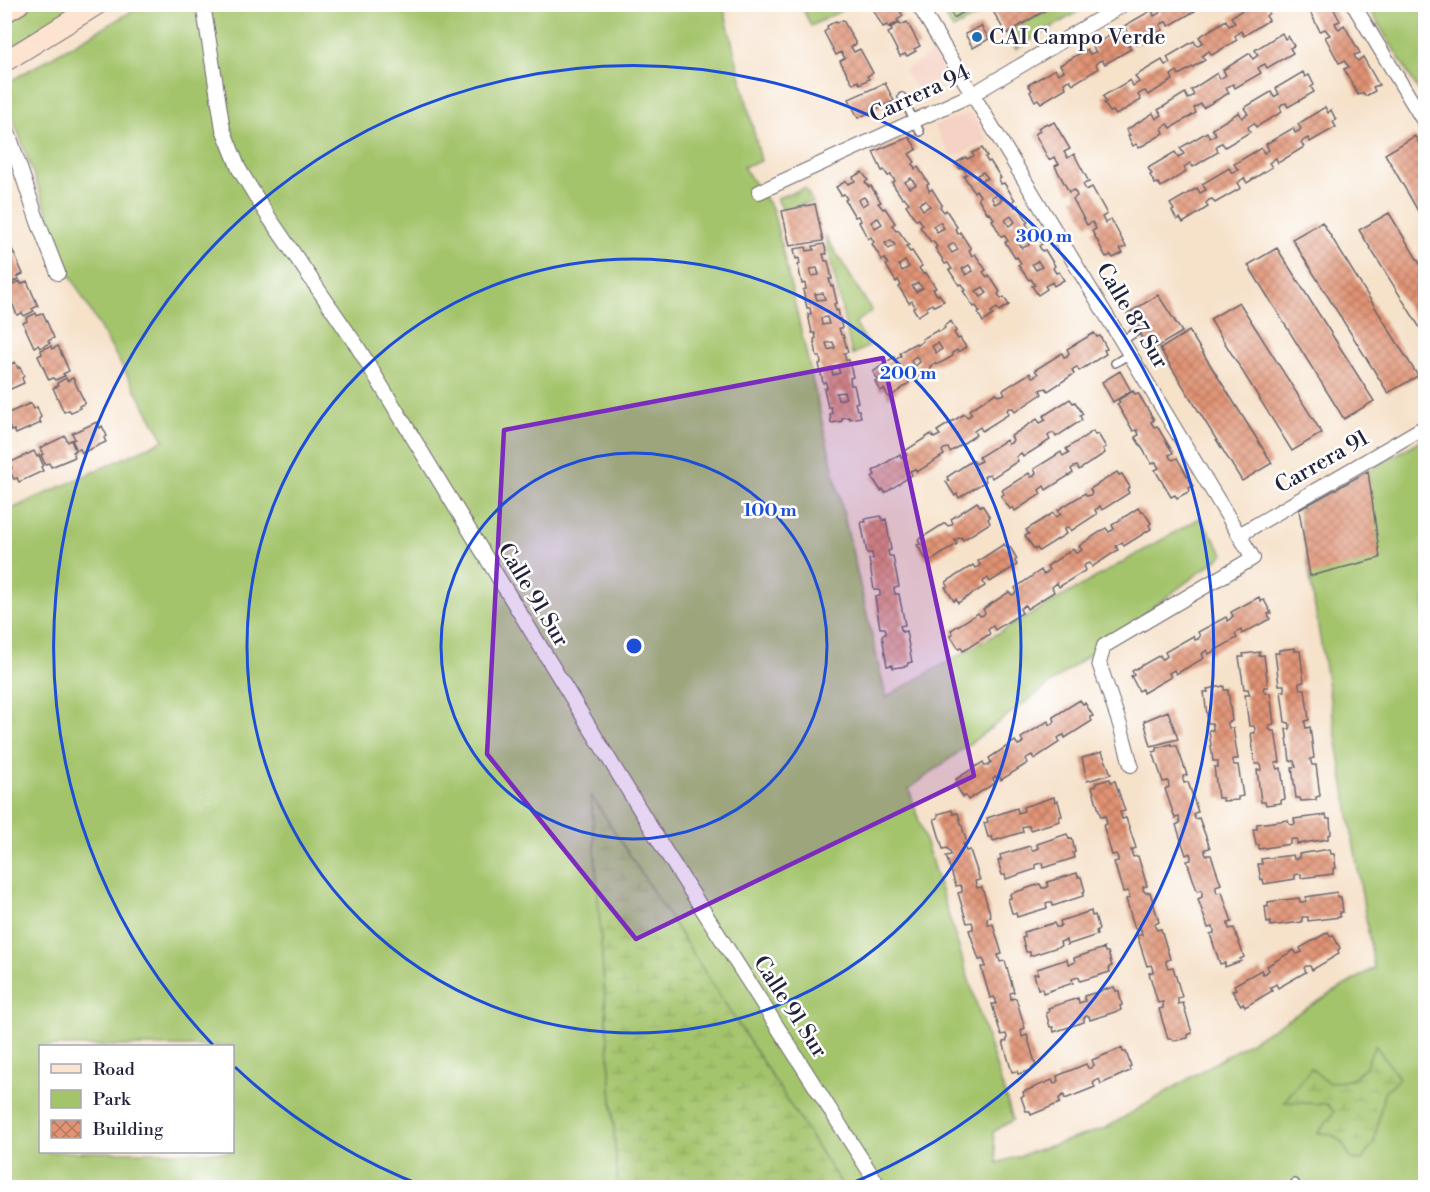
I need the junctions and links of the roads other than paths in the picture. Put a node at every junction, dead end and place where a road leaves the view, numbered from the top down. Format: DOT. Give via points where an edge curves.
graph roads {
  1 [pos="19,4"];
  2 [pos="98,4"];
  3 [pos="203,4"];
  4 [pos="918,4"];
  5 [pos="1124,4"];
  6 [pos="1353,4"];
  7 [pos="4,13"];
  8 [pos="4,62"];
  9 [pos="973,94"];
  10 [pos="902,97"];
  11 [pos="4,120"];
  12 [pos="1425,126"];
  13 [pos="917,127"];
  14 [pos="759,192"];
  15 [pos="58,273"];
  16 [pos="1137,331"];
  17 [pos="1122,341"];
  18 [pos="1130,354"];
  19 [pos="1115,363"];
  20 [pos="1425,426"];
  21 [pos="1239,535"];
  22 [pos="1131,765"];
  23 [pos="880,1188"];
  1 -- 7 [label="main road"];
  2 -- 8 [label="main road"];
  3 -- 23 [label="street, Calle 91 Sur" via="223,129 239,170 357,346 664,849"];
  4 -- 9 [label="street, Calle 87 Sur"];
  5 -- 9 [label="street, Carrera 94"];
  6 -- 12 [label="street"];
  9 -- 13 [label="street, Carrera 94"];
  9 -- 17 [label="street, Calle 87 Sur"];
  10 -- 13 [label="lane"];
  11 -- 15 [label="street"];
  13 -- 14 [label="street, Carrera 94"];
  16 -- 17 [label="lane"];
  17 -- 18 [label="street, Calle 87 Sur"];
  18 -- 19 [label="lane"];
  18 -- 21 [label="street, Calle 87 Sur"];
  20 -- 21 [label="street, Carrera 91"];
  21 -- 22 [label="street, Calle 87 Sur" via="1253,558 1104,646 1099,663"];
}
